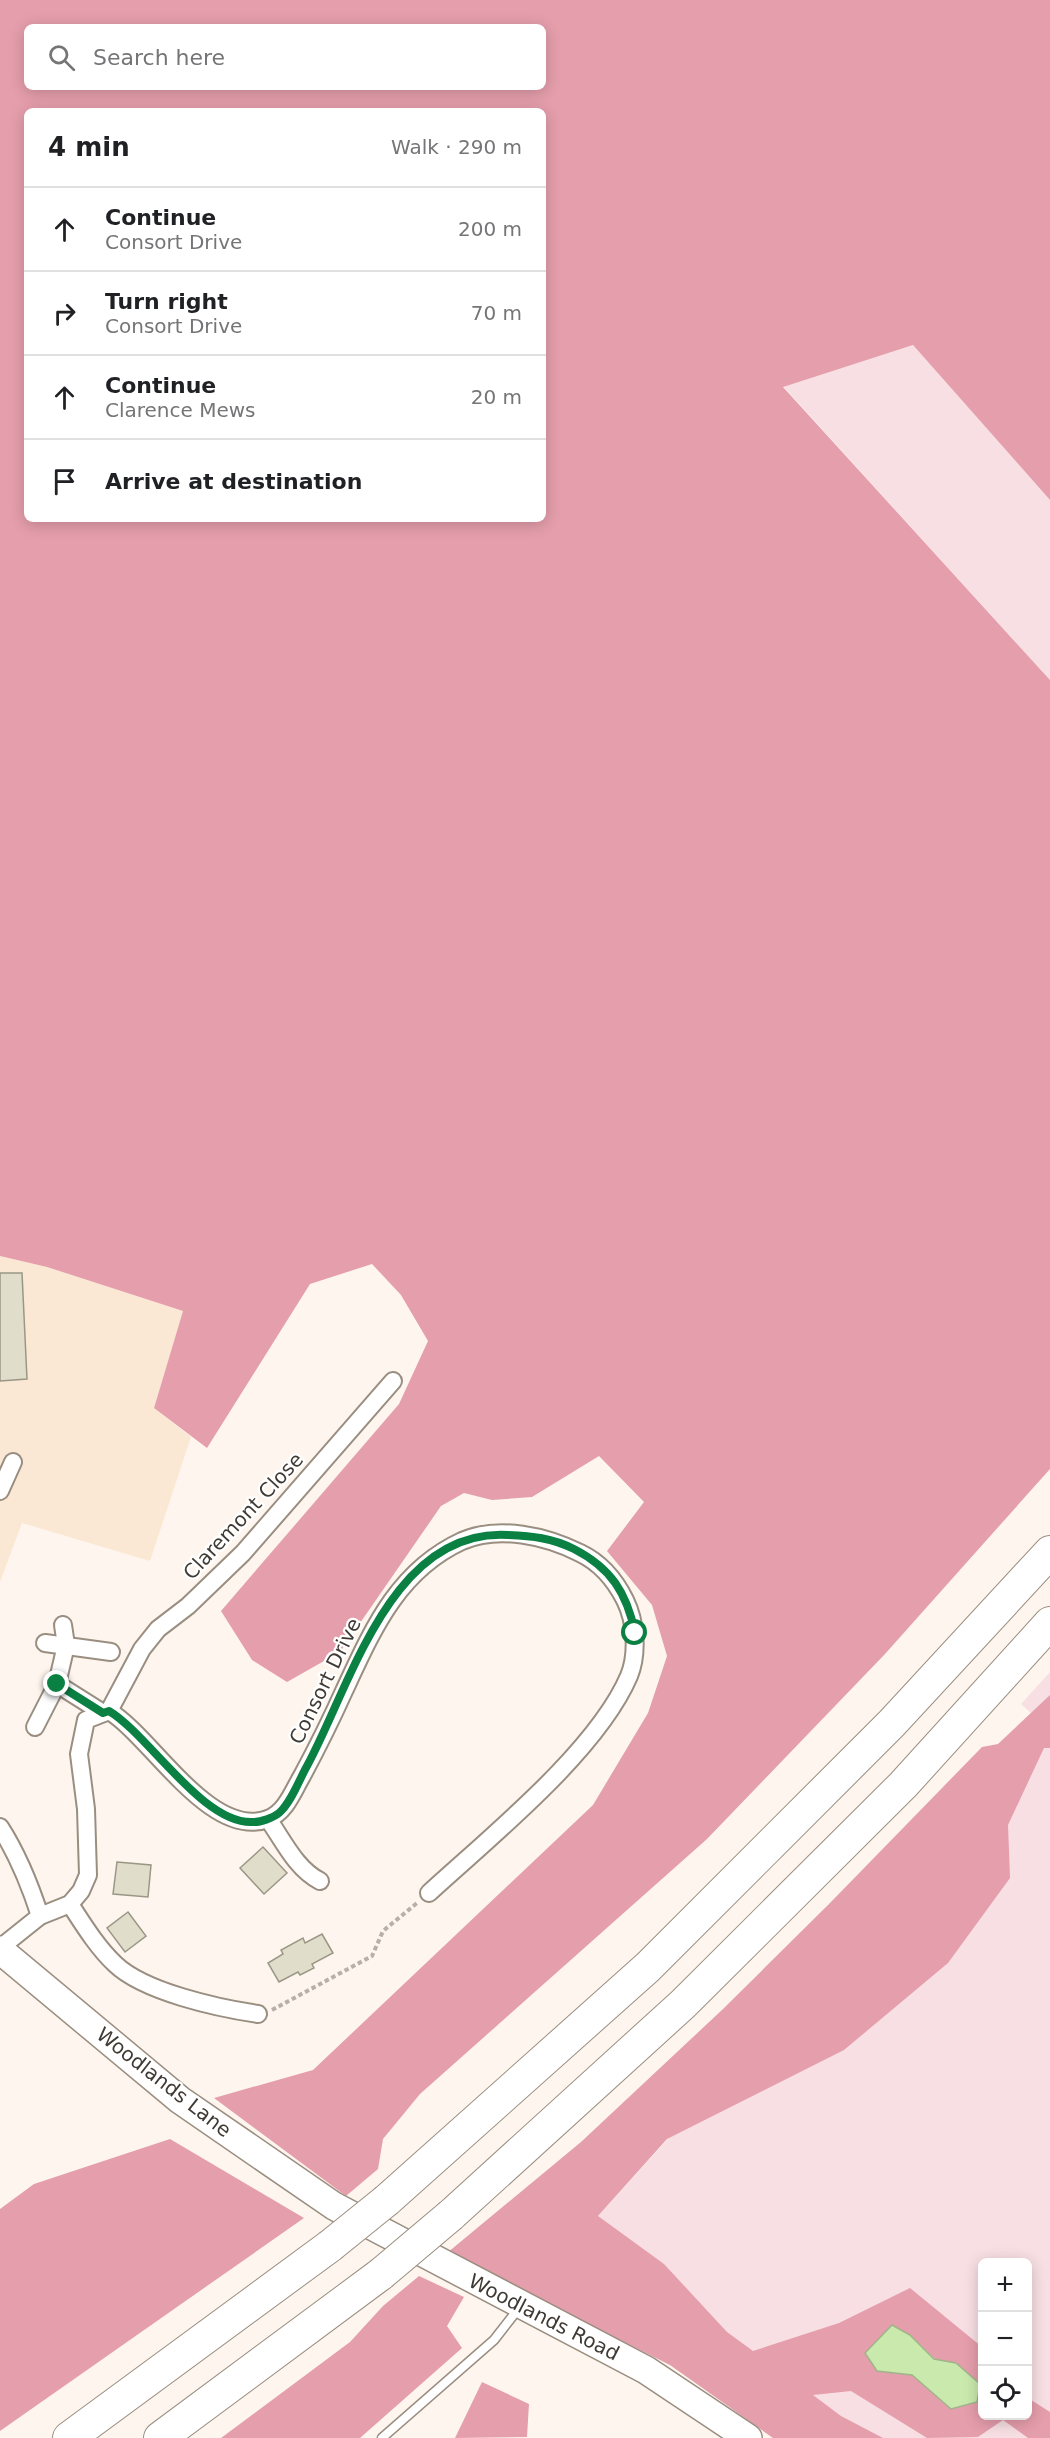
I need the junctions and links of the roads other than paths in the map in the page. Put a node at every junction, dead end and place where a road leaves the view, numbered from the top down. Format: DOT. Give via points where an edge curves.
graph roads {
  1 [pos="393,1381"];
  2 [pos="14,1462"];
  3 [pos="0,1491"];
  4 [pos="1050,1552"];
  5 [pos="1050,1623"];
  6 [pos="63,1625"];
  7 [pos="45,1643"];
  8 [pos="66,1646"];
  9 [pos="111,1652"];
  10 [pos="57,1684"];
  11 [pos="106,1712"];
  12 [pos="35,1727"];
  13 [pos="268,1819"];
  14 [pos="0,1827"];
  15 [pos="321,1881"];
  16 [pos="429,1893"];
  17 [pos="70,1904"];
  18 [pos="40,1916"];
  19 [pos="0,1949"];
  20 [pos="258,2014"];
  21 [pos="334,2206"];
  22 [pos="521,2306"];
  23 [pos="69,2438"];
  24 [pos="160,2438"];
  25 [pos="382,2438"];
  26 [pos="748,2438"];
  1 -- 11 [label="street, Claremont Close" via="243,1553 158,1629"];
  2 -- 3 [label="street"];
  4 -- 23 [label="highway, bridge" via="892,1723 648,1966 387,2200"];
  5 -- 24 [label="highway, bridge" via="903,1785 700,1987 381,2274"];
  6 -- 8 [label="street"];
  7 -- 8 [label="street"];
  8 -- 9 [label="street"];
  8 -- 10 [label="street"];
  10 -- 11 [label="street"];
  10 -- 12 [label="street"];
  11 -- 13 [label="street" via="124,1720 173,1774 205,1801 231,1817 252,1823"];
  11 -- 17 [label="street" via="86,1720 79,1754 88,1875"];
  13 -- 15 [label="street" via="298,1863"];
  13 -- 16 [label="street, Consort Drive" via="279,1813 292,1794 370,1632 410,1577 464,1540 492,1534 543,1537 568,1546 590,1558 621,1591 635,1633 630,1673 608,1713 584,1743 543,1787"];
  14 -- 18 [label="street" via="27,1877"];
  17 -- 18 [label="street"];
  17 -- 20 [label="street" via="115,1964 141,1983 230,2010"];
  18 -- 19 [label="street"];
  19 -- 21 [label="main road, Woodlands Lane" via="180,2100"];
  21 -- 22 [label="main road, Woodlands Road"];
  22 -- 25 [label="lane" via="494,2340"];
  22 -- 26 [label="main road, Woodlands Road" via="646,2370"];
}
